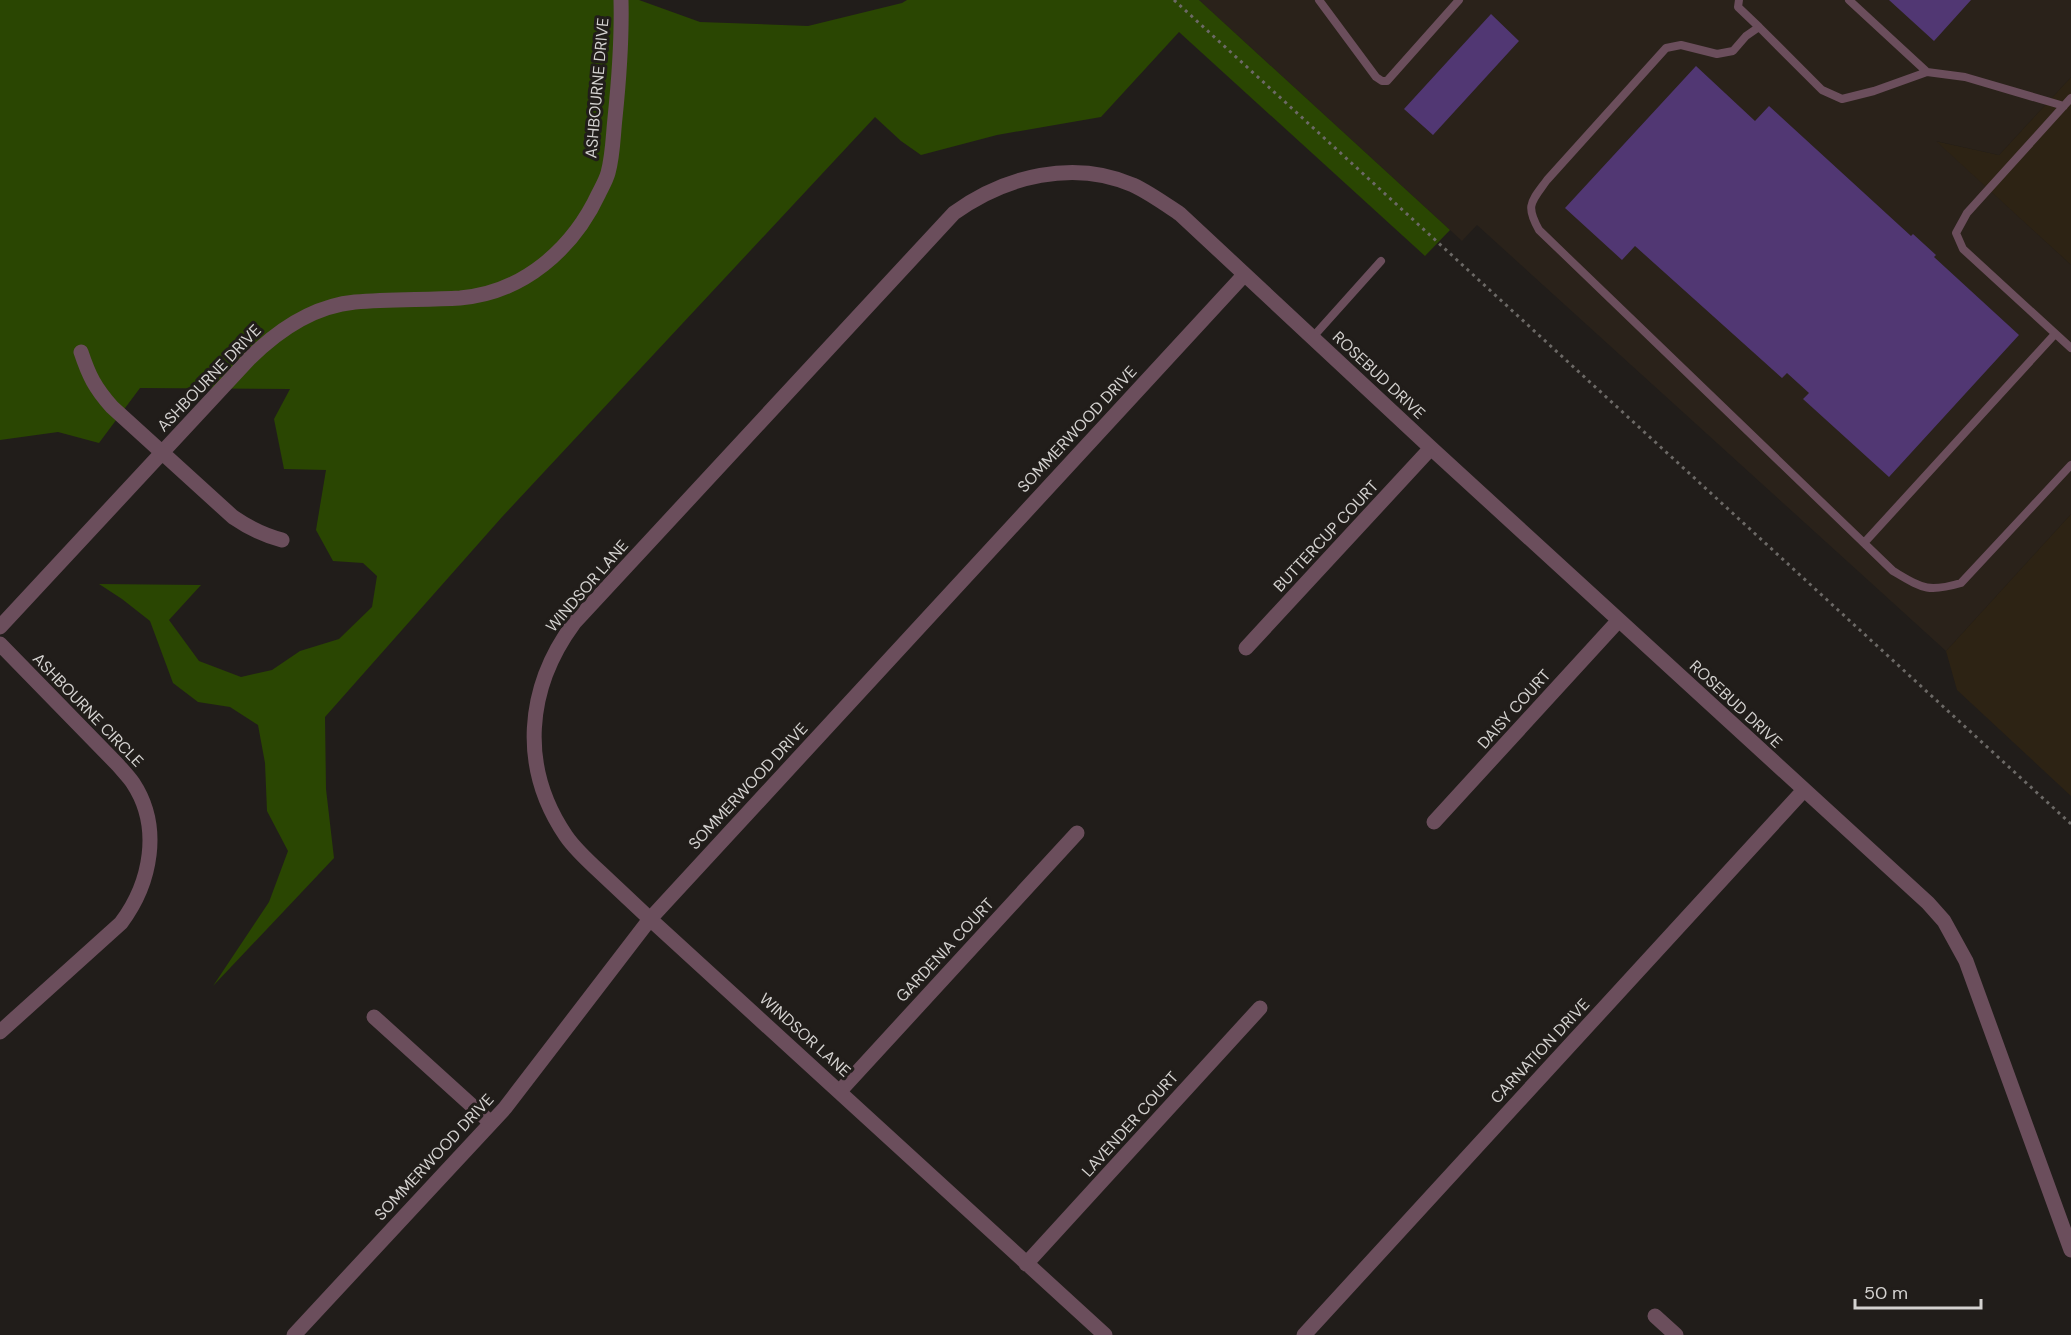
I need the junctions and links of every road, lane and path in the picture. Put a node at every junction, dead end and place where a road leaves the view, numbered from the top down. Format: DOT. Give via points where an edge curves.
graph roads {
  1 [pos="621,0"];
  2 [pos="1174,0"];
  3 [pos="1319,0"];
  4 [pos="1460,0"];
  5 [pos="1739,0"];
  6 [pos="1849,0"];
  7 [pos="1759,27"];
  8 [pos="1927,72"];
  9 [pos="2071,98"];
  10 [pos="2064,106"];
  11 [pos="1381,261"];
  12 [pos="1244,275"];
  13 [pos="2055,333"];
  14 [pos="1312,338"];
  15 [pos="2071,348"];
  16 [pos="81,352"];
  17 [pos="1431,448"];
  18 [pos="162,453"];
  19 [pos="2071,465"];
  20 [pos="282,540"];
  21 [pos="1864,543"];
  22 [pos="1619,620"];
  23 [pos="0,627"];
  24 [pos="0,644"];
  25 [pos="1246,648"];
  26 [pos="1803,791"];
  27 [pos="1434,822"];
  28 [pos="2071,824"];
  29 [pos="1077,833"];
  30 [pos="650,919"];
  31 [pos="1260,1008"];
  32 [pos="374,1017"];
  33 [pos="0,1032"];
  34 [pos="840,1091"];
  35 [pos="490,1123"];
  36 [pos="2071,1250"];
  37 [pos="1026,1264"];
  38 [pos="1655,1316"];
  39 [pos="294,1335"];
  40 [pos="1105,1335"];
  41 [pos="1304,1335"];
  42 [pos="1676,1335"];
  1 -- 18 [label="street, ASHBOURNE DRIVE" via="618,93 608,174 588,216 559,252 524,279 477,296 354,302 308,315 264,344"];
  2 -- 28 [label="path"];
  3 -- 4 [label="lane" via="1376,78 1387,81"];
  5 -- 7 [label="lane" via="1738,7"];
  6 -- 8 [label="lane"];
  7 -- 8 [label="lane" via="1822,90 1842,99"];
  7 -- 21 [label="lane" via="1733,51 1717,54 1680,45 1666,48 1547,180 1532,201 1530,214 1539,230"];
  8 -- 10 [label="lane" via="1965,77"];
  9 -- 10 [label="lane"];
  10 -- 13 [label="lane" via="1967,213 1956,233 1963,249"];
  11 -- 14 [label="lane"];
  12 -- 14 [label="street, ROSEBUD DRIVE"];
  12 -- 30 [label="street, SOMMERWOOD DRIVE"];
  12 -- 30 [label="street, WINDSOR LANE" via="1180,214 1155,196 1108,176 1056,173 1019,180 981,195 954,213 574,623 556,648 535,709 535,759 541,784 566,837"];
  13 -- 15 [label="lane"];
  13 -- 21 [label="lane"];
  14 -- 17 [label="street, ROSEBUD DRIVE"];
  16 -- 18 [label="street" via="96,389"];
  17 -- 22 [label="street, ROSEBUD DRIVE"];
  17 -- 25 [label="street, BUTTERCUP COURT"];
  18 -- 20 [label="street" via="233,517 266,536"];
  18 -- 23 [label="street, ASHBOURNE DRIVE"];
  19 -- 21 [label="lane" via="1960,583 1939,590 1920,587 1893,571"];
  22 -- 26 [label="street, ROSEBUD DRIVE"];
  22 -- 27 [label="street, DAISY COURT"];
  24 -- 33 [label="street, ASHBOURNE CIRCLE" via="133,784 149,823 150,849 138,896 121,922"];
  26 -- 36 [label="street, ROSEBUD DRIVE" via="1904,880 1944,921 1955,939"];
  26 -- 41 [label="street, CARNATION DRIVE"];
  29 -- 34 [label="street, GARDENIA COURT"];
  30 -- 34 [label="street, WINDSOR LANE"];
  30 -- 35 [label="street, SOMMERWOOD DRIVE"];
  31 -- 37 [label="street, LAVENDER COURT"];
  32 -- 35 [label="street"];
  34 -- 37 [label="street, WINDSOR LANE"];
  35 -- 39 [label="street, SOMMERWOOD DRIVE"];
  37 -- 40 [label="street, WINDSOR LANE"];
  38 -- 42 [label="street"];
}
